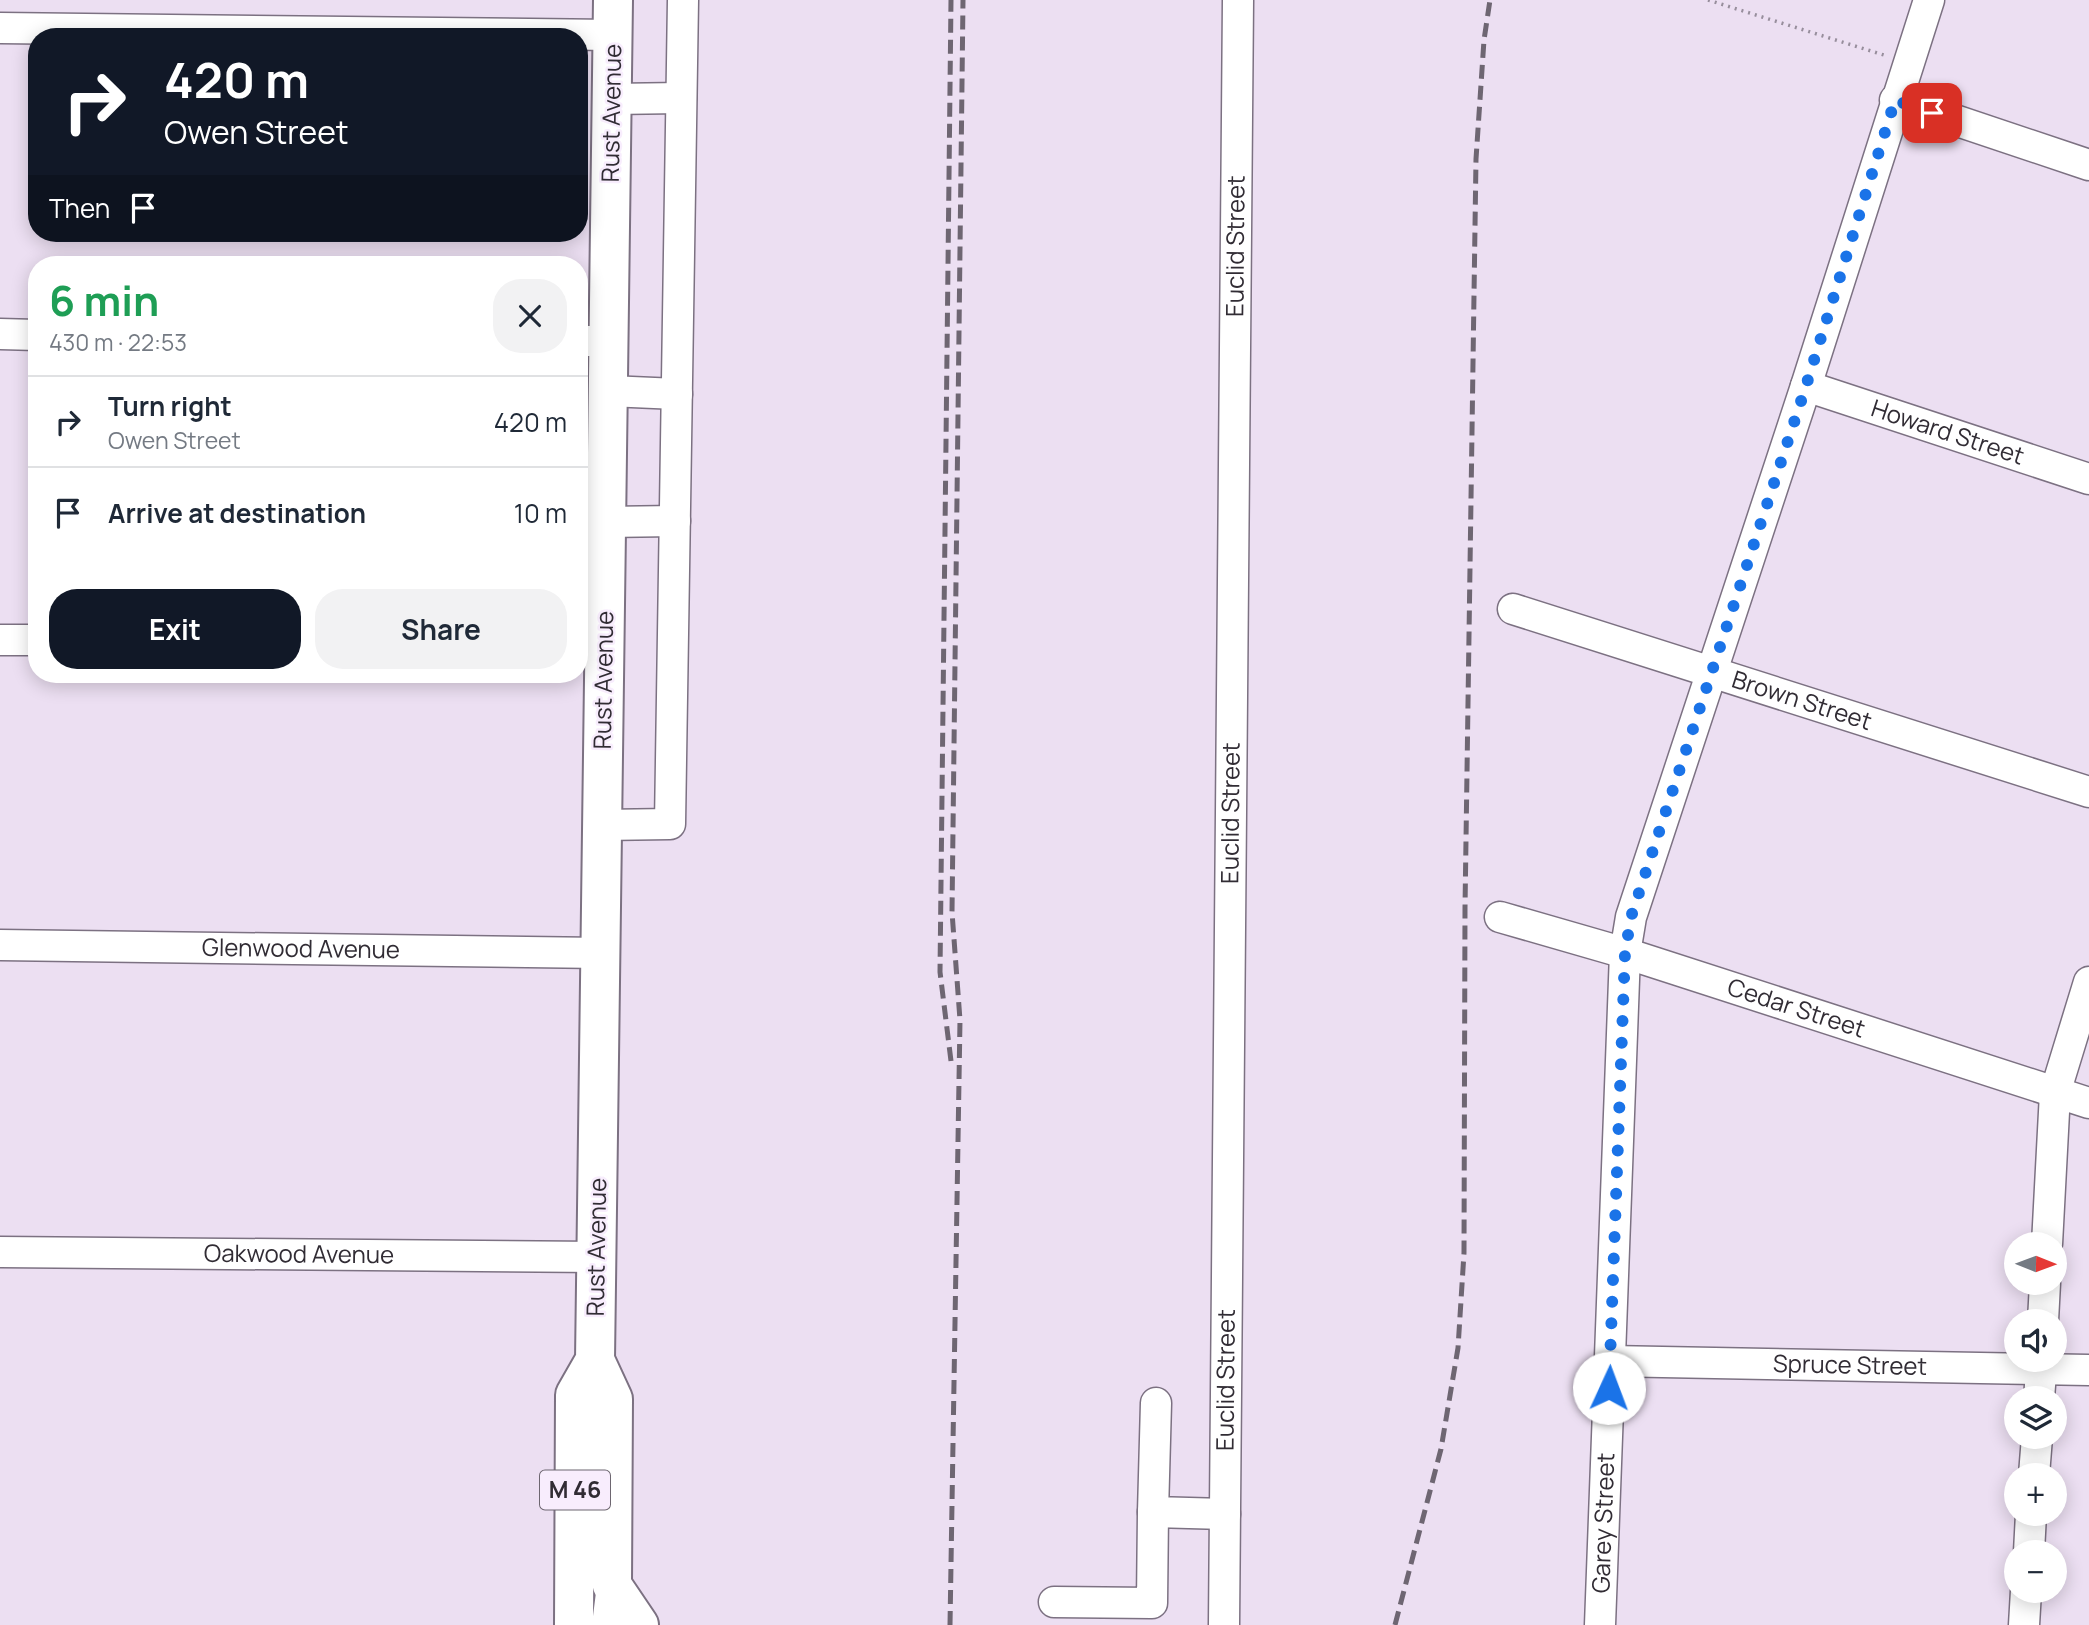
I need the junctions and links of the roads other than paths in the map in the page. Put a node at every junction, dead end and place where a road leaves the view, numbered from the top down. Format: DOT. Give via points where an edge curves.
graph roads {
  1 [pos="683,0"];
  2 [pos="1238,0"];
  3 [pos="1929,0"];
  4 [pos="613,18"];
  5 [pos="0,28"];
  6 [pos="681,98"];
  7 [pos="612,99"];
  8 [pos="1895,100"];
  9 [pos="2089,165"];
  10 [pos="0,334"];
  11 [pos="28,335"];
  12 [pos="594,341"];
  13 [pos="1806,386"];
  14 [pos="609,391"];
  15 [pos="677,394"];
  16 [pos="2089,478"];
  17 [pos="675,521"];
  18 [pos="606,522"];
  19 [pos="1513,609"];
  20 [pos="0,640"];
  21 [pos="28,640"];
  22 [pos="592,648"];
  23 [pos="1713,670"];
  24 [pos="2089,792"];
  25 [pos="602,825"];
  26 [pos="1500,917"];
  27 [pos="0,945"];
  28 [pos="601,953"];
  29 [pos="1625,953"];
  30 [pos="2089,982"];
  31 [pos="2055,1093"];
  32 [pos="2089,1103"];
  33 [pos="2048,1232"];
  34 [pos="0,1252"];
  35 [pos="598,1257"];
  36 [pos="596,1360"];
  37 [pos="1610,1361"];
  38 [pos="2089,1370"];
  39 [pos="2041,1376"];
  40 [pos="1156,1403"];
  41 [pos="1153,1512"];
  42 [pos="1224,1514"];
  43 [pos="612,1585"];
  44 [pos="1054,1602"];
  45 [pos="2025,1603"];
  46 [pos="574,1625"];
  47 [pos="607,1625"];
  48 [pos="639,1625"];
  49 [pos="1224,1625"];
  50 [pos="1600,1625"];
  51 [pos="2024,1625"];
  1 -- 6 [label="street"];
  2 -- 42 [label="street, Euclid Street"];
  3 -- 8 [label="street, Garey Street"];
  4 -- 5 [label="street"];
  4 -- 7 [label="highway, Rust Avenue / M 46"];
  6 -- 7 [label="street"];
  6 -- 15 [label="street"];
  7 -- 12 [label="highway, Rust Avenue / M 46"];
  8 -- 9 [label="street"];
  8 -- 13 [label="street, Garey Street"];
  10 -- 11 [label="street"];
  12 -- 14 [label="highway, Rust Avenue / M 46"];
  13 -- 16 [label="street, Howard Street"];
  13 -- 23 [label="street, Garey Street"];
  14 -- 15 [label="street"];
  14 -- 18 [label="highway, Rust Avenue / M 46"];
  15 -- 17 [label="street"];
  17 -- 18 [label="street"];
  17 -- 25 [label="street" via="670,824"];
  18 -- 22 [label="highway, Rust Avenue / M 46"];
  19 -- 23 [label="street, Brown Street"];
  20 -- 21 [label="street"];
  22 -- 25 [label="highway, Rust Avenue / M 46"];
  23 -- 24 [label="street, Brown Street"];
  23 -- 29 [label="street, Garey Street" via="1631,917"];
  25 -- 28 [label="highway, Rust Avenue / M 46"];
  26 -- 29 [label="street, Cedar Street"];
  27 -- 28 [label="street, Glenwood Avenue"];
  28 -- 35 [label="highway, Rust Avenue / M 46"];
  29 -- 31 [label="street, Cedar Street"];
  29 -- 37 [label="street, Garey Street"];
  30 -- 31 [label="street"];
  31 -- 32 [label="street, Cedar Street"];
  31 -- 33 [label="street"];
  34 -- 35 [label="street, Oakwood Avenue"];
  35 -- 36 [label="highway, Rust Avenue / M 46"];
  36 -- 43 [label="highway, Rust Avenue / M 46" via="613,1399"];
  36 -- 46 [label="highway, Rust Avenue / M 46" via="575,1395"];
  37 -- 39 [label="street, Spruce Street"];
  37 -- 50 [label="street, Garey Street"];
  38 -- 39 [label="street, Spruce Street"];
  40 -- 41 [label="street"];
  41 -- 42 [label="street"];
  41 -- 44 [label="street" via="1152,1603"];
  42 -- 49 [label="street, Euclid Street"];
  43 -- 47 [label="street, Rust Avenue"];
  43 -- 48 [label="highway"];
  45 -- 51 [label="street"];
}
